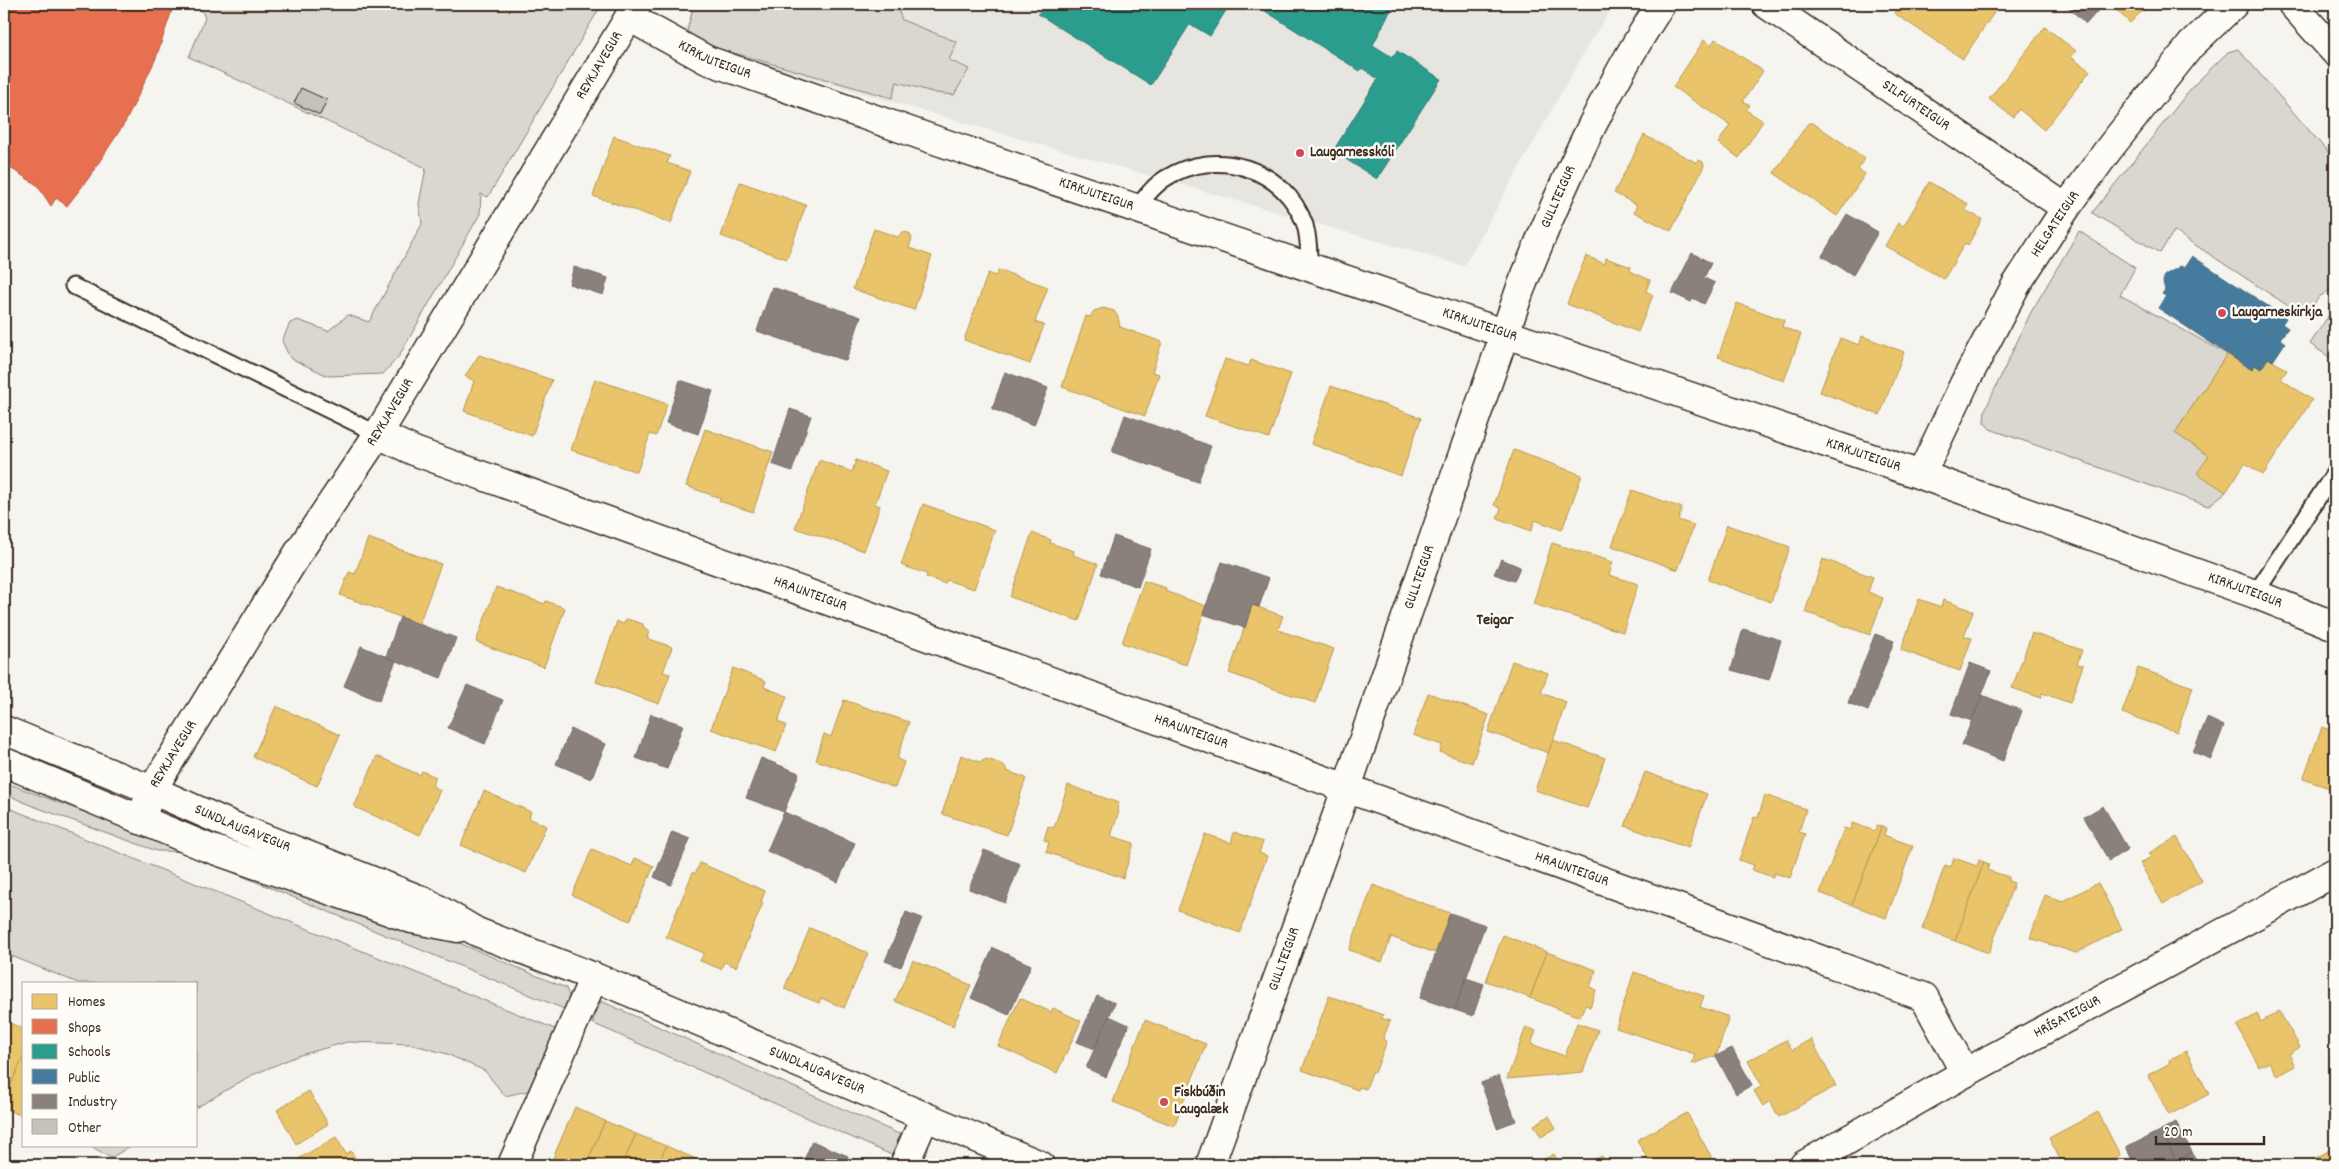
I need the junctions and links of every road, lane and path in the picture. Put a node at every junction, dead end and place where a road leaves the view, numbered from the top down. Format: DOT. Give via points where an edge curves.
graph roads {
  1 [pos="1661,4"];
  2 [pos="1766,4"];
  3 [pos="2234,4"];
  4 [pos="2292,4"];
  5 [pos="633,10"];
  6 [pos="2335,52"];
  7 [pos="1137,208"];
  8 [pos="2066,208"];
  9 [pos="1309,266"];
  10 [pos="73,286"];
  11 [pos="1504,333"];
  12 [pos="378,434"];
  13 [pos="2335,472"];
  14 [pos="1922,475"];
  15 [pos="2255,594"];
  16 [pos="2335,626"];
  17 [pos="4,730"];
  18 [pos="4,762"];
  19 [pos="1347,787"];
  20 [pos="152,790"];
  21 [pos="140,820"];
  22 [pos="2335,872"];
  23 [pos="476,932"];
  24 [pos="594,977"];
  25 [pos="1965,1073"];
  26 [pos="925,1117"];
  27 [pos="512,1165"];
  28 [pos="904,1165"];
  29 [pos="1040,1165"];
  30 [pos="1210,1165"];
  31 [pos="1804,1165"];
  1 -- 11 [label="street, GULLTEIGUR" via="1581,147 1549,217"];
  2 -- 8 [label="street, SILFURTEIGUR"];
  3 -- 8 [label="street, HELGATEIGUR" via="2191,45"];
  4 -- 6 [label="street"];
  5 -- 7 [label="street, KIRKJUTEIGUR" via="707,60"];
  5 -- 12 [label="street, REYKJAVEGUR"];
  7 -- 9 [label="street, KIRKJUTEIGUR"];
  7 -- 9 [label="lane" via="1164,178 1182,169 1223,162 1243,166 1280,187 1294,204 1306,231"];
  8 -- 14 [label="street, HELGATEIGUR" via="2016,285 1964,384"];
  9 -- 11 [label="street, KIRKJUTEIGUR"];
  10 -- 12 [label="lane"];
  11 -- 14 [label="street, KIRKJUTEIGUR"];
  11 -- 19 [label="street, GULLTEIGUR"];
  12 -- 19 [label="street, HRAUNTEIGUR" via="414,451"];
  12 -- 20 [label="street, REYKJAVEGUR" via="300,550"];
  13 -- 15 [label="lane"];
  14 -- 15 [label="street, KIRKJUTEIGUR"];
  15 -- 16 [label="street, KIRKJUTEIGUR"];
  17 -- 20 [label="street, SUNDLAUGAVEGUR"];
  18 -- 21 [label="street, SUNDLAUGAVEGUR"];
  19 -- 25 [label="street, HRAUNTEIGUR" via="1924,997"];
  19 -- 30 [label="street, GULLTEIGUR"];
  20 -- 21 [label="street, REYKJAVEGUR"];
  20 -- 23 [label="street, SUNDLAUGAVEGUR" via="233,826 426,902"];
  21 -- 23 [label="street, SUNDLAUGAVEGUR" via="206,847 412,919"];
  22 -- 25 [label="street, HRÍSATEIGUR"];
  23 -- 24 [label="street, SUNDLAUGAVEGUR"];
  24 -- 26 [label="street, SUNDLAUGAVEGUR"];
  24 -- 27 [label="street"];
  25 -- 31 [label="street, HRÍSATEIGUR"];
  26 -- 28 [label="street"];
  26 -- 29 [label="street, SUNDLAUGAVEGUR"];
}
